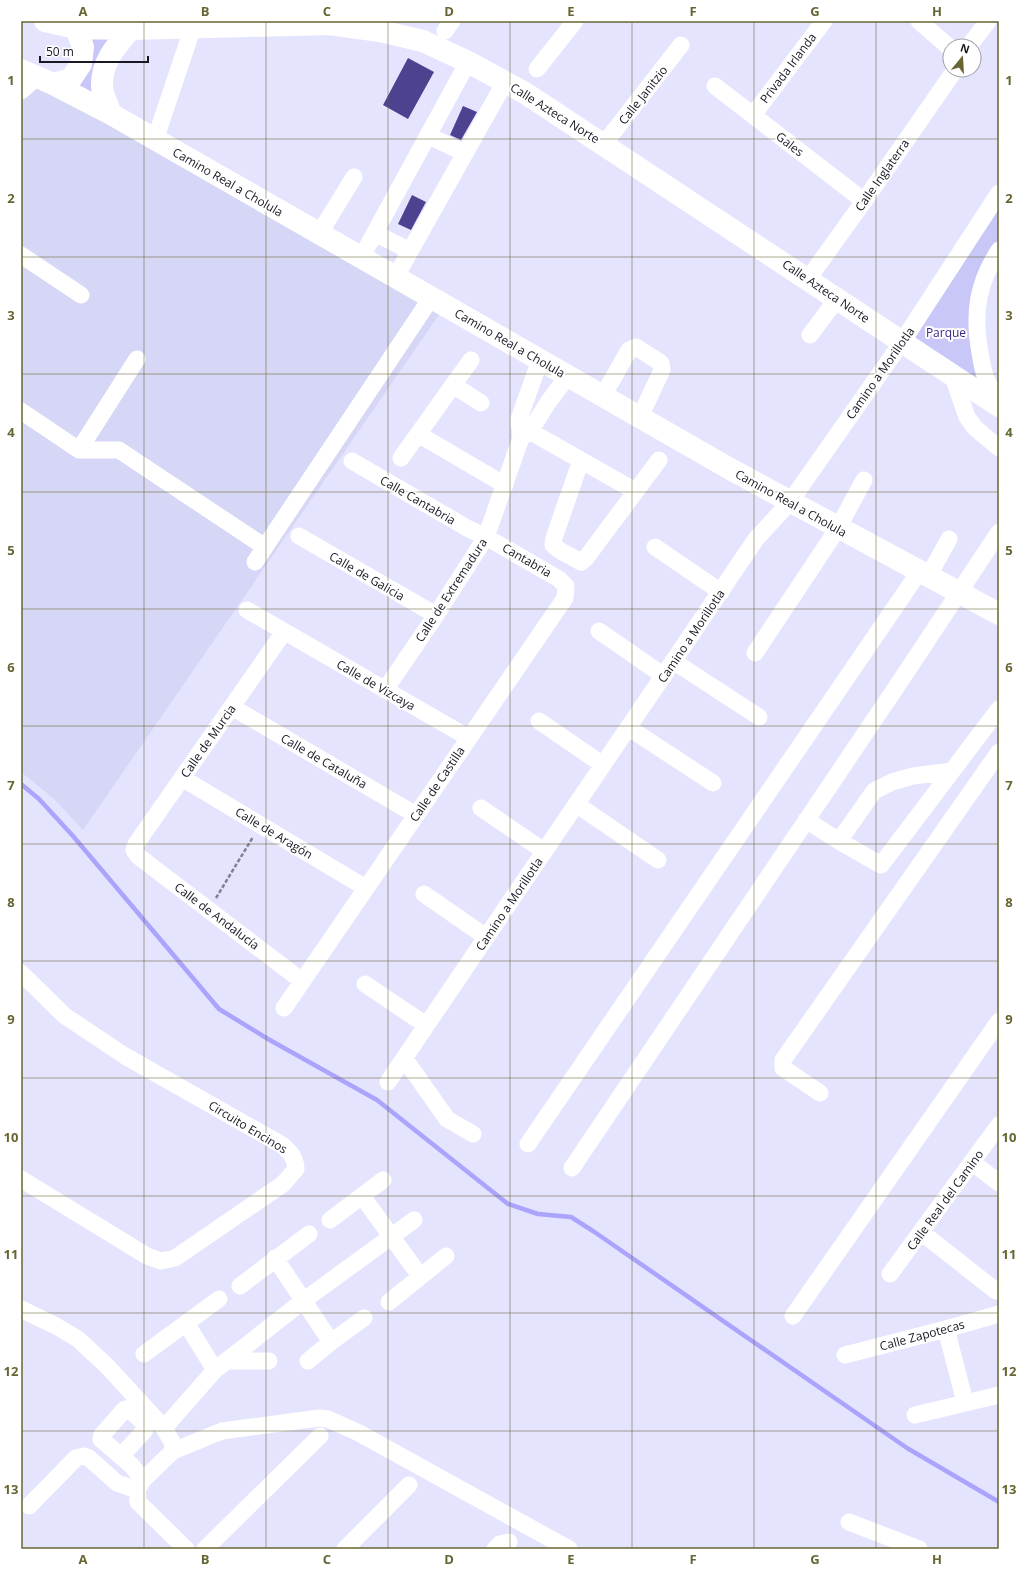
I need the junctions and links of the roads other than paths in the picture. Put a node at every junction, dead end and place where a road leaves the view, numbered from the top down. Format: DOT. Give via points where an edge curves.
graph roads {
  1 [pos="45,21"];
  2 [pos="575,21"];
  3 [pos="824,21"];
  4 [pos="919,21"];
  5 [pos="988,21"];
  6 [pos="193,27"];
  7 [pos="76,28"];
  8 [pos="131,29"];
  9 [pos="975,38"];
  10 [pos="942,41"];
  11 [pos="681,45"];
  12 [pos="468,62"];
  13 [pos="537,69"];
  14 [pos="949,78"];
  15 [pos="33,80"];
  16 [pos="505,82"];
  17 [pos="715,86"];
  18 [pos="110,114"];
  19 [pos="753,115"];
  20 [pos="429,136"];
  21 [pos="155,140"];
  22 [pos="604,144"];
  23 [pos="465,153"];
  24 [pos="354,177"];
  25 [pos="999,193"];
  26 [pos="864,201"];
  27 [pos="375,233"];
  28 [pos="319,234"];
  29 [pos="999,250"];
  30 [pos="410,251"];
  31 [pos="21,255"];
  32 [pos="361,258"];
  33 [pos="395,278"];
  34 [pos="808,279"];
  35 [pos="81,295"];
  36 [pos="431,298"];
  37 [pos="837,299"];
  38 [pos="810,335"];
  39 [pos="902,342"];
  40 [pos="137,359"];
  41 [pos="471,360"];
  42 [pos="540,360"];
  43 [pos="952,374"];
  44 [pos="568,376"];
  45 [pos="454,385"];
  46 [pos="603,396"];
  47 [pos="999,398"];
  48 [pos="481,403"];
  49 [pos="524,405"];
  50 [pos="999,406"];
  51 [pos="21,411"];
  52 [pos="541,414"];
  53 [pos="640,417"];
  54 [pos="523,431"];
  55 [pos="418,434"];
  56 [pos="999,448"];
  57 [pos="79,450"];
  58 [pos="401,458"];
  59 [pos="581,460"];
  60 [pos="659,460"];
  61 [pos="352,461"];
  62 [pos="864,480"];
  63 [pos="505,485"];
  64 [pos="635,491"];
  65 [pos="790,502"];
  66 [pos="838,528"];
  67 [pos="999,532"];
  68 [pos="299,536"];
  69 [pos="486,537"];
  70 [pos="949,539"];
  71 [pos="265,547"];
  72 [pos="655,547"];
  73 [pos="255,562"];
  74 [pos="924,574"];
  75 [pos="566,586"];
  76 [pos="721,592"];
  77 [pos="959,592"];
  78 [pos="247,610"];
  79 [pos="999,614"];
  80 [pos="436,615"];
  81 [pos="284,632"];
  82 [pos="599,632"];
  83 [pos="754,653"];
  84 [pos="673,661"];
  85 [pos="664,676"];
  86 [pos="385,690"];
  87 [pos="232,707"];
  88 [pos="999,709"];
  89 [pos="759,717"];
  90 [pos="539,721"];
  91 [pos="628,728"];
  92 [pos="469,738"];
  93 [pos="999,752"];
  94 [pos="603,765"];
  95 [pos="952,771"];
  96 [pos="182,778"];
  97 [pos="712,783"];
  98 [pos="576,804"];
  99 [pos="481,808"];
  100 [pos="416,815"];
  101 [pos="806,820"];
  102 [pos="839,841"];
  103 [pos="134,850"];
  104 [pos="544,852"];
  105 [pos="658,860"];
  106 [pos="366,888"];
  107 [pos="424,894"];
  108 [pos="486,937"];
  109 [pos="21,973"];
  110 [pos="302,981"];
  111 [pos="365,984"];
  112 [pos="284,1008"];
  113 [pos="999,1021"];
  114 [pos="426,1025"];
  115 [pos="404,1058"];
  116 [pos="388,1082"];
  117 [pos="820,1093"];
  118 [pos="999,1125"];
  119 [pos="473,1134"];
  120 [pos="528,1144"];
  121 [pos="972,1162"];
  122 [pos="572,1168"];
  123 [pos="21,1179"];
  124 [pos="383,1180"];
  125 [pos="999,1183"];
  126 [pos="362,1196"];
  127 [pos="330,1220"];
  128 [pos="414,1220"];
  129 [pos="921,1232"];
  130 [pos="309,1234"];
  131 [pos="391,1237"];
  132 [pos="446,1256"];
  133 [pos="275,1258"];
  134 [pos="890,1274"];
  135 [pos="420,1276"];
  136 [pos="240,1286"];
  137 [pos="996,1291"];
  138 [pos="219,1299"];
  139 [pos="303,1301"];
  140 [pos="389,1302"];
  141 [pos="21,1308"];
  142 [pos="999,1314"];
  143 [pos="793,1316"];
  144 [pos="364,1318"];
  145 [pos="186,1323"];
  146 [pos="946,1329"];
  147 [pos="331,1342"];
  148 [pos="144,1354"];
  149 [pos="845,1355"];
  150 [pos="269,1361"];
  151 [pos="308,1361"];
  152 [pos="221,1366"];
  153 [pos="999,1395"];
  154 [pos="965,1402"];
  155 [pos="915,1415"];
  156 [pos="164,1428"];
  157 [pos="320,1436"];
  158 [pos="173,1451"];
  159 [pos="121,1456"];
  160 [pos="140,1485"];
  161 [pos="409,1485"];
  162 [pos="29,1506"];
  163 [pos="849,1522"];
  164 [pos="186,1549"];
  165 [pos="205,1549"];
  166 [pos="345,1549"];
  167 [pos="570,1549"];
  168 [pos="919,1549"];
  1 -- 7 [label="main road, Calle Azteca Norte"];
  2 -- 13 [label="street"];
  3 -- 19 [label="street, Privada Irlanda"];
  4 -- 10 [label="street"];
  5 -- 9 [label="street"];
  6 -- 8 [label="main road, Calle Azteca Norte"];
  6 -- 12 [label="main road, Calle Azteca Norte" via="329,24 380,30 423,41"];
  6 -- 21 [label="street"];
  7 -- 8 [label="main road, Calle Azteca Norte"];
  7 -- 15 [label="main road" via="83,47 81,64 71,79"];
  8 -- 18 [label="main road" via="109,56 103,71 102,88"];
  11 -- 22 [label="street, Calle Janitzio"];
  12 -- 16 [label="main road, Calle Azteca Norte"];
  12 -- 20 [label="street"];
  14 -- 26 [label="street, Calle Inglaterra"];
  15 -- 18 [label="main road, Camino Real a Cholula"];
  16 -- 22 [label="main road, Calle Azteca Norte"];
  16 -- 23 [label="street"];
  17 -- 19 [label="street, Gales"];
  18 -- 21 [label="main road, Camino Real a Cholula"];
  19 -- 26 [label="street, Gales"];
  20 -- 23 [label="street"];
  20 -- 27 [label="street"];
  21 -- 28 [label="main road, Camino Real a Cholula"];
  22 -- 34 [label="main road, Calle Azteca Norte"];
  23 -- 30 [label="street"];
  24 -- 28 [label="street"];
  25 -- 39 [label="street, Camino a Morillotla"];
  26 -- 34 [label="street, Calle Inglaterra"];
  27 -- 30 [label="street"];
  27 -- 32 [label="street"];
  28 -- 32 [label="main road, Camino Real a Cholula"];
  29 -- 47 [label="street" via="981,287 976,326 982,368 987,382"];
  30 -- 33 [label="street"];
  31 -- 35 [label="street"];
  32 -- 33 [label="main road, Camino Real a Cholula"];
  33 -- 36 [label="main road, Camino Real a Cholula"];
  34 -- 37 [label="main road, Calle Azteca Norte"];
  36 -- 42 [label="main road, Camino Real a Cholula"];
  36 -- 71 [label="street"];
  37 -- 38 [label="street"];
  37 -- 39 [label="main road, Calle Azteca Norte"];
  39 -- 43 [label="main road, Calle Azteca Norte"];
  39 -- 65 [label="street, Camino a Morillotla"];
  40 -- 57 [label="street"];
  41 -- 45 [label="street"];
  42 -- 44 [label="main road, Camino Real a Cholula"];
  42 -- 49 [label="street, Calle de Extremadura"];
  43 -- 50 [label="main road, Calle Azteca Norte"];
  43 -- 56 [label="street" via="967,417 975,428"];
  44 -- 46 [label="main road, Camino Real a Cholula"];
  44 -- 52 [label="street, Calle de Extremadura"];
  45 -- 48 [label="street"];
  45 -- 55 [label="street"];
  46 -- 53 [label="main road, Camino Real a Cholula"];
  46 -- 53 [label="street" via="629,350 636,347 661,362 662,370"];
  49 -- 52 [label="street"];
  49 -- 54 [label="street, Calle de Extremadura" via="519,419"];
  51 -- 57 [label="street"];
  52 -- 54 [label="street, Calle de Extremadura"];
  53 -- 65 [label="main road, Camino Real a Cholula"];
  54 -- 59 [label="street"];
  54 -- 63 [label="street, Calle de Extremadura"];
  55 -- 58 [label="street"];
  55 -- 63 [label="street"];
  57 -- 71 [label="street" via="119,450"];
  59 -- 64 [label="street"];
  59 -- 64 [label="street" via="553,545 574,560 581,562 586,558"];
  60 -- 64 [label="street"];
  61 -- 69 [label="street, Calle Cantabria"];
  62 -- 66 [label="street"];
  63 -- 69 [label="street, Calle de Extremadura"];
  65 -- 66 [label="main road, Camino Real a Cholula"];
  65 -- 76 [label="street, Camino a Morillotla" via="756,539"];
  66 -- 74 [label="main road, Camino Real a Cholula"];
  66 -- 83 [label="street"];
  67 -- 77 [label="street"];
  68 -- 80 [label="street, Calle de Galicia"];
  69 -- 75 [label="street, Cantabria" via="559,579"];
  69 -- 80 [label="street, Calle de Extremadura"];
  70 -- 74 [label="street"];
  71 -- 73 [label="street"];
  72 -- 76 [label="street"];
  74 -- 77 [label="main road, Camino Real a Cholula"];
  74 -- 120 [label="street"];
  75 -- 92 [label="street, Calle de Castilla" via="565,598"];
  76 -- 84 [label="street, Camino a Morillotla"];
  77 -- 79 [label="main road, Camino Real a Cholula"];
  77 -- 101 [label="street"];
  78 -- 81 [label="street, Calle de Vizcaya"];
  80 -- 86 [label="street, Calle de Extremadura"];
  81 -- 86 [label="street, Calle de Vizcaya"];
  81 -- 87 [label="street, Calle de Murcia"];
  82 -- 85 [label="street"];
  84 -- 85 [label="street, Camino a Morillotla"];
  84 -- 89 [label="street"];
  85 -- 91 [label="street, Camino a Morillotla"];
  86 -- 92 [label="street, Calle de Vizcaya"];
  87 -- 96 [label="street, Calle de Murcia"];
  87 -- 100 [label="street, Calle de Cataluña"];
  88 -- 95 [label="street"];
  90 -- 94 [label="street"];
  91 -- 94 [label="street, Camino a Morillotla"];
  91 -- 97 [label="street"];
  92 -- 100 [label="street, Calle de Castilla"];
  93 -- 117 [label="street" via="783,1060 783,1068"];
  94 -- 98 [label="street, Camino a Morillotla"];
  95 -- 102 [label="street" via="912,776 892,782 874,792"];
  95 -- 102 [label="street" via="881,865"];
  96 -- 103 [label="street, Calle de Murcia"];
  96 -- 106 [label="street, Calle de Aragón"];
  98 -- 104 [label="street, Camino a Morillotla"];
  98 -- 105 [label="street"];
  99 -- 104 [label="street"];
  100 -- 106 [label="street, Calle de Castilla"];
  101 -- 102 [label="street"];
  101 -- 122 [label="street"];
  103 -- 110 [label="street, Calle de Andalucía" via="138,856"];
  104 -- 108 [label="street, Camino a Morillotla"];
  106 -- 110 [label="street, Calle de Castilla"];
  107 -- 108 [label="street"];
  108 -- 114 [label="street, Camino a Morillotla"];
  109 -- 123 [label="street, Circuito Encinos" via="65,1016 125,1056 282,1145 291,1152 296,1169 283,1184 175,1258 161,1261 147,1256"];
  110 -- 112 [label="street, Calle de Castilla"];
  111 -- 114 [label="street"];
  113 -- 143 [label="street"];
  114 -- 115 [label="street, Camino a Morillotla"];
  115 -- 116 [label="street, Camino a Morillotla"];
  115 -- 119 [label="street" via="447,1119"];
  118 -- 121 [label="street, Calle Real del Camino"];
  121 -- 125 [label="street"];
  121 -- 129 [label="street, Calle Real del Camino"];
  124 -- 126 [label="street"];
  126 -- 127 [label="street"];
  126 -- 131 [label="street"];
  128 -- 131 [label="street"];
  129 -- 134 [label="street, Calle Real del Camino"];
  129 -- 137 [label="street"];
  130 -- 133 [label="street"];
  131 -- 135 [label="street"];
  131 -- 139 [label="street"];
  132 -- 135 [label="street"];
  133 -- 136 [label="street"];
  133 -- 139 [label="street"];
  135 -- 140 [label="street"];
  138 -- 145 [label="street"];
  139 -- 147 [label="street"];
  139 -- 152 [label="street"];
  141 -- 156 [label="street" via="78,1340 107,1366"];
  142 -- 146 [label="street, Calle Zapotecas"];
  144 -- 147 [label="street"];
  145 -- 148 [label="street"];
  145 -- 152 [label="street"];
  146 -- 149 [label="street, Calle Zapotecas"];
  146 -- 154 [label="street"];
  147 -- 151 [label="street"];
  150 -- 152 [label="street"];
  152 -- 156 [label="street"];
  153 -- 154 [label="street"];
  154 -- 155 [label="street"];
  156 -- 158 [label="street" via="172,1442"];
  157 -- 165 [label="street"];
  158 -- 160 [label="street"];
  158 -- 167 [label="street" via="222,1431 319,1418 328,1419 359,1433"];
  159 -- 160 [label="street" via="132,1466"];
  160 -- 162 [label="street" via="117,1483 84,1456 76,1458"];
  160 -- 164 [label="street" via="138,1502"];
  161 -- 166 [label="street"];
  163 -- 168 [label="street"];
}
